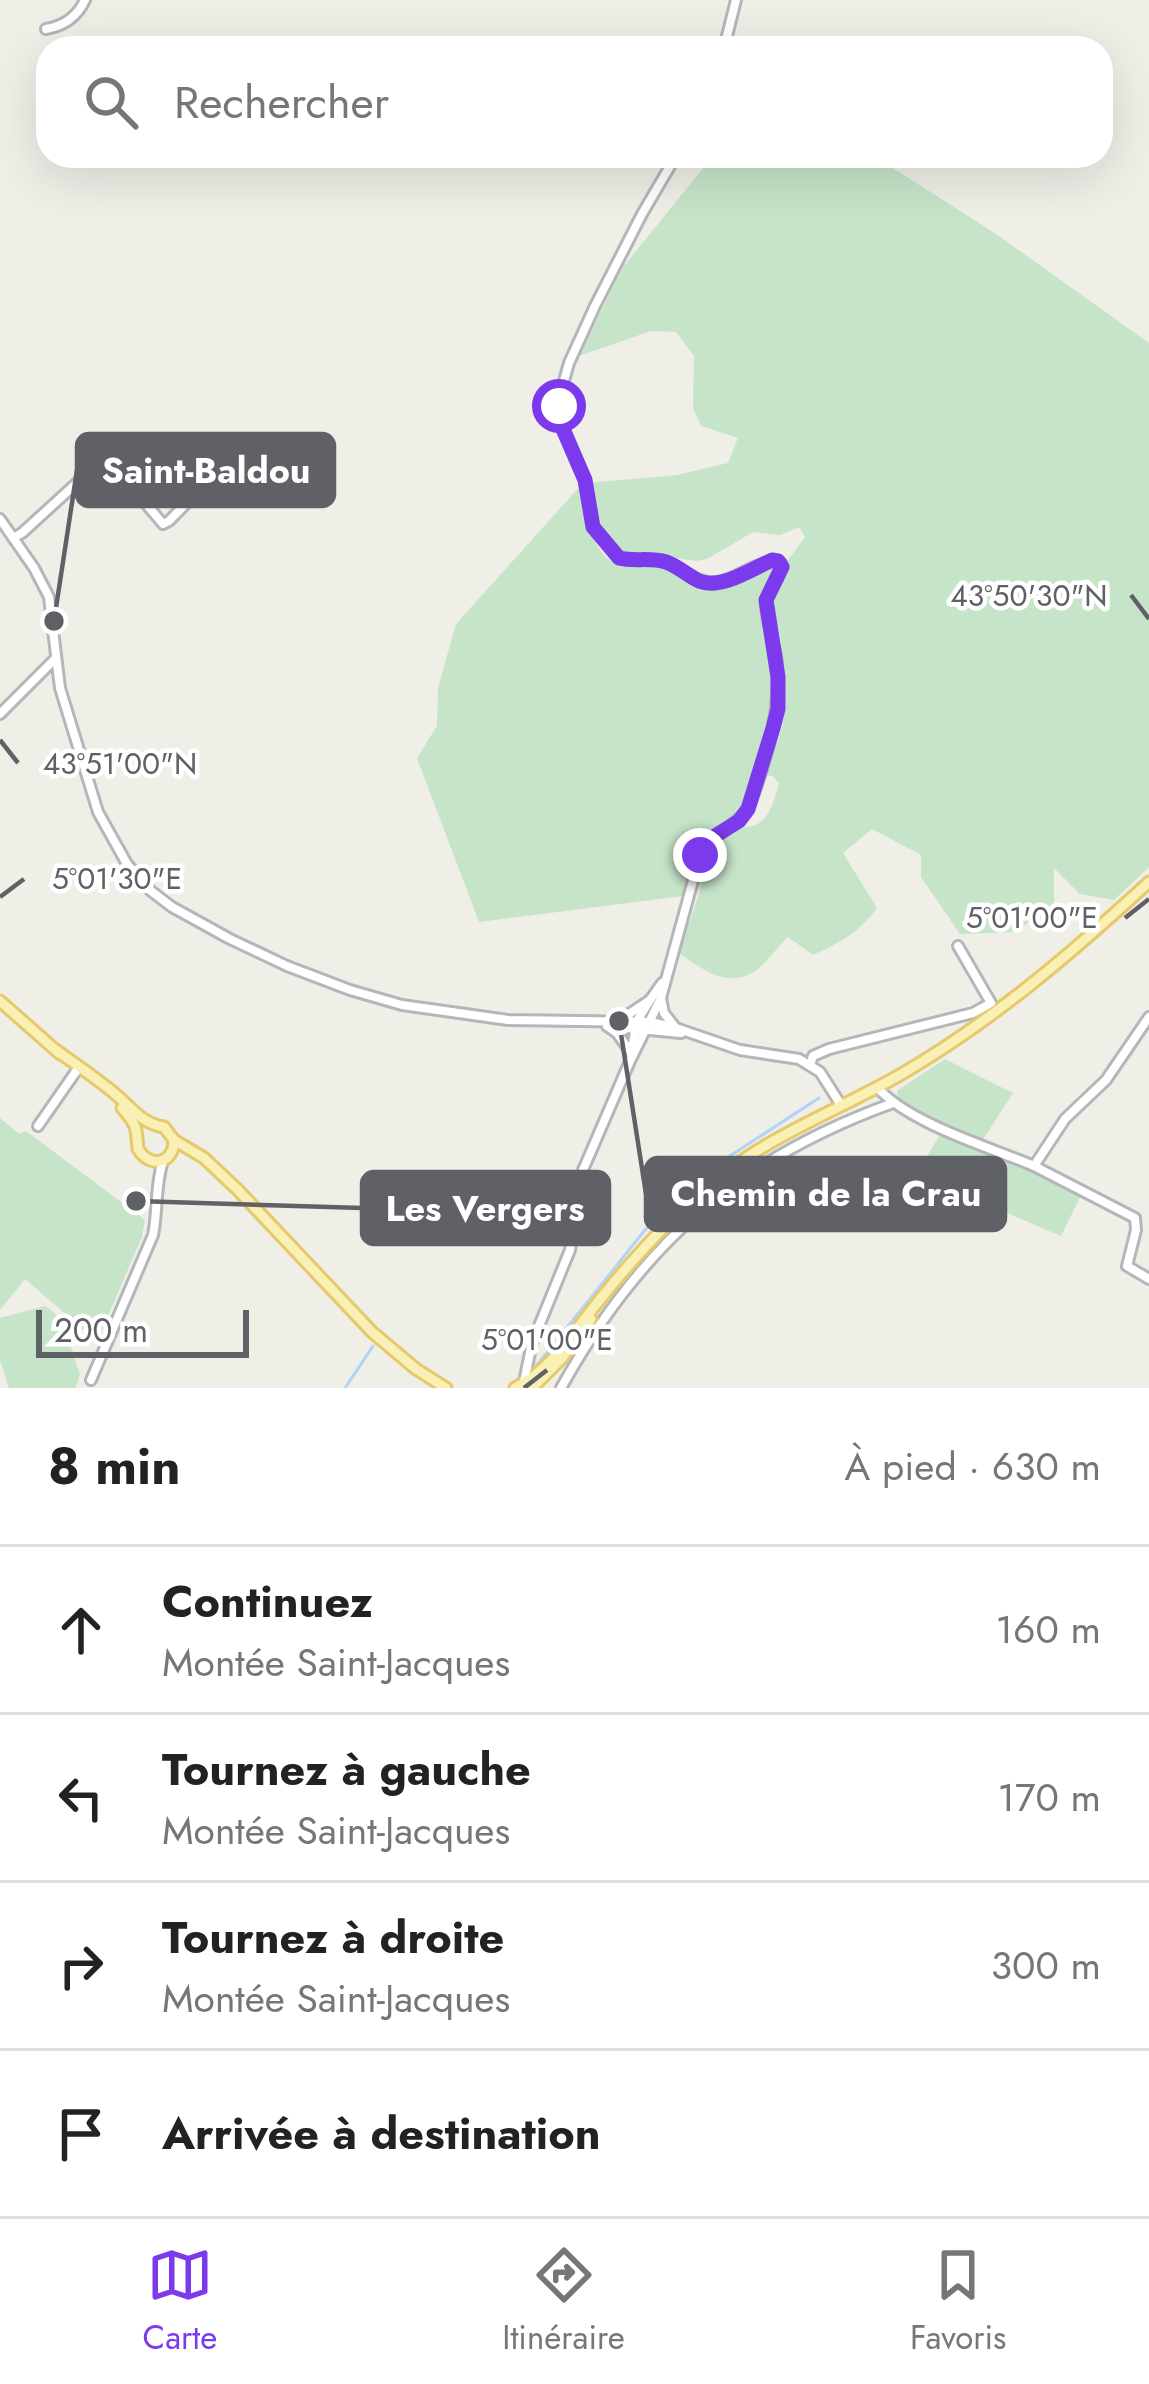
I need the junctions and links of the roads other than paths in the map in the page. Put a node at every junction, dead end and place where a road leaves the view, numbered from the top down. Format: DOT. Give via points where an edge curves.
graph roads {
  1 [pos="85,0"];
  2 [pos="736,0"];
  3 [pos="46,29"];
  4 [pos="727,36"];
  5 [pos="669,168"];
  6 [pos="212,484"];
  7 [pos="0,519"];
  8 [pos="13,538"];
  9 [pos="55,659"];
  10 [pos="0,714"];
  11 [pos="1149,881"];
  12 [pos="958,946"];
  13 [pos="656,999"];
  14 [pos="0,1001"];
  15 [pos="1149,1017"];
  16 [pos="619,1021"];
  17 [pos="594,1022"];
  18 [pos="606,1025"];
  19 [pos="636,1025"];
  20 [pos="649,1026"];
  21 [pos="676,1028"];
  22 [pos="693,1035"];
  23 [pos="631,1057"];
  24 [pos="810,1065"];
  25 [pos="78,1069"];
  26 [pos="877,1087"];
  27 [pos="892,1103"];
  28 [pos="841,1105"];
  29 [pos="38,1126"];
  30 [pos="153,1126"];
  31 [pos="140,1136"];
  32 [pos="174,1140"];
  33 [pos="161,1160"];
  34 [pos="1034,1166"];
  35 [pos="215,1168"];
  36 [pos="621,1275"];
  37 [pos="1149,1279"];
  38 [pos="408,1362"];
  39 [pos="91,1381"];
  40 [pos="523,1387"];
  41 [pos="446,1388"];
  42 [pos="460,1388"];
  43 [pos="561,1388"];
  1 -- 3 [label="street" via="61,26"];
  2 -- 4 [label="street"];
  5 -- 13 [label="street" via="565,374 563,429 585,480 593,527 619,558 666,562 705,583 772,560 782,567 766,600 778,677 773,728 748,809 700,855"];
  6 -- 8 [label="street" via="163,524 102,460"];
  7 -- 8 [label="street"];
  8 -- 9 [label="street" via="49,597"];
  9 -- 10 [label="street"];
  9 -- 17 [label="street" via="98,812 128,864 172,907 257,953 375,998 469,1016"];
  11 -- 26 [label="main road" via="1025,990"];
  12 -- 24 [label="street" via="991,1003 830,1049"];
  13 -- 16 [label="street"];
  13 -- 19 [label="street"];
  13 -- 20 [label="street"];
  13 -- 21 [label="street"];
  14 -- 25 [label="main road"];
  15 -- 34 [label="street"];
  16 -- 17 [label="street"];
  16 -- 19 [label="street"];
  17 -- 18 [label="street"];
  18 -- 19 [label="street"];
  18 -- 23 [label="street"];
  19 -- 20 [label="street"];
  19 -- 23 [label="street"];
  20 -- 21 [label="street"];
  20 -- 22 [label="street"];
  20 -- 23 [label="street"];
  21 -- 22 [label="street"];
  22 -- 24 [label="street"];
  23 -- 40 [label="street" via="583,1171 570,1250"];
  24 -- 28 [label="street"];
  25 -- 29 [label="street"];
  25 -- 30 [label="main road"];
  25 -- 31 [label="main road"];
  26 -- 27 [label="street"];
  26 -- 28 [label="main road"];
  27 -- 34 [label="street"];
  27 -- 43 [label="street" via="789,1148 700,1209 644,1269"];
  28 -- 36 [label="main road" via="722,1174"];
  30 -- 31 [label="main road"];
  30 -- 32 [label="main road"];
  31 -- 33 [label="main road" via="140,1154"];
  32 -- 33 [label="main road"];
  32 -- 35 [label="main road"];
  33 -- 35 [label="main road" via="188,1155"];
  33 -- 39 [label="street" via="153,1235"];
  34 -- 37 [label="street" via="1136,1218 1127,1266"];
  35 -- 38 [label="main road"];
  36 -- 40 [label="main road"];
  36 -- 40 [label="main road" via="562,1358"];
  38 -- 41 [label="main road"];
  38 -- 42 [label="main road"];
}
